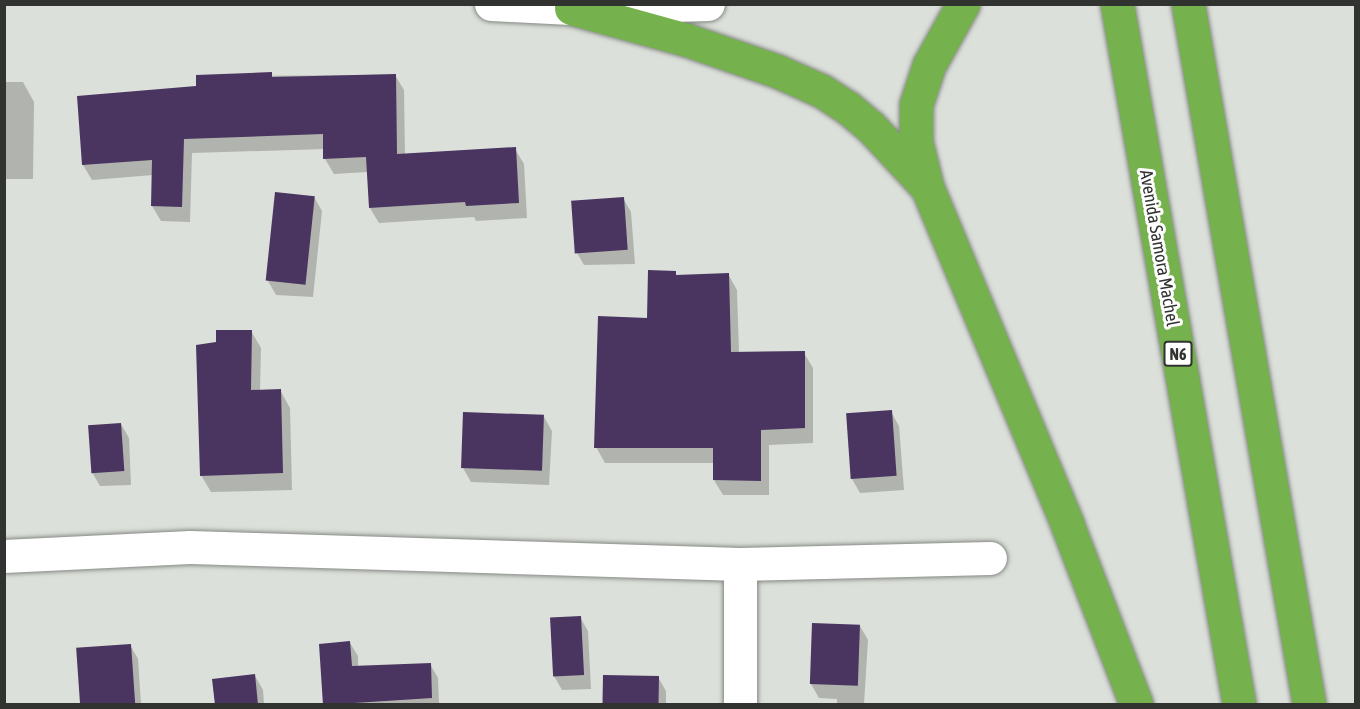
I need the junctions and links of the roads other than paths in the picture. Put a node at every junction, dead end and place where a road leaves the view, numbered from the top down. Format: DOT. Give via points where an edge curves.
graph roads {
  1 [pos="491,4"];
  2 [pos="708,4"];
  3 [pos="963,4"];
  4 [pos="1117,4"];
  5 [pos="1188,4"];
  6 [pos="575,6"];
  7 [pos="927,187"];
  8 [pos="4,556"];
  9 [pos="990,558"];
  10 [pos="740,564"];
  11 [pos="740,705"];
  12 [pos="1136,705"];
  13 [pos="1239,705"];
  14 [pos="1309,705"];
  1 -- 6 [label="street"];
  2 -- 6 [label="street"];
  3 -- 7 [label="highway" via="929,65 915,105 916,142"];
  4 -- 13 [label="highway, Avenida Samora Machel / N6"];
  5 -- 14 [label="highway"];
  6 -- 7 [label="highway" via="777,70 822,91 871,127"];
  7 -- 12 [label="highway" via="1067,524"];
  8 -- 10 [label="street" via="190,547"];
  9 -- 10 [label="street"];
  10 -- 11 [label="street"];
}
